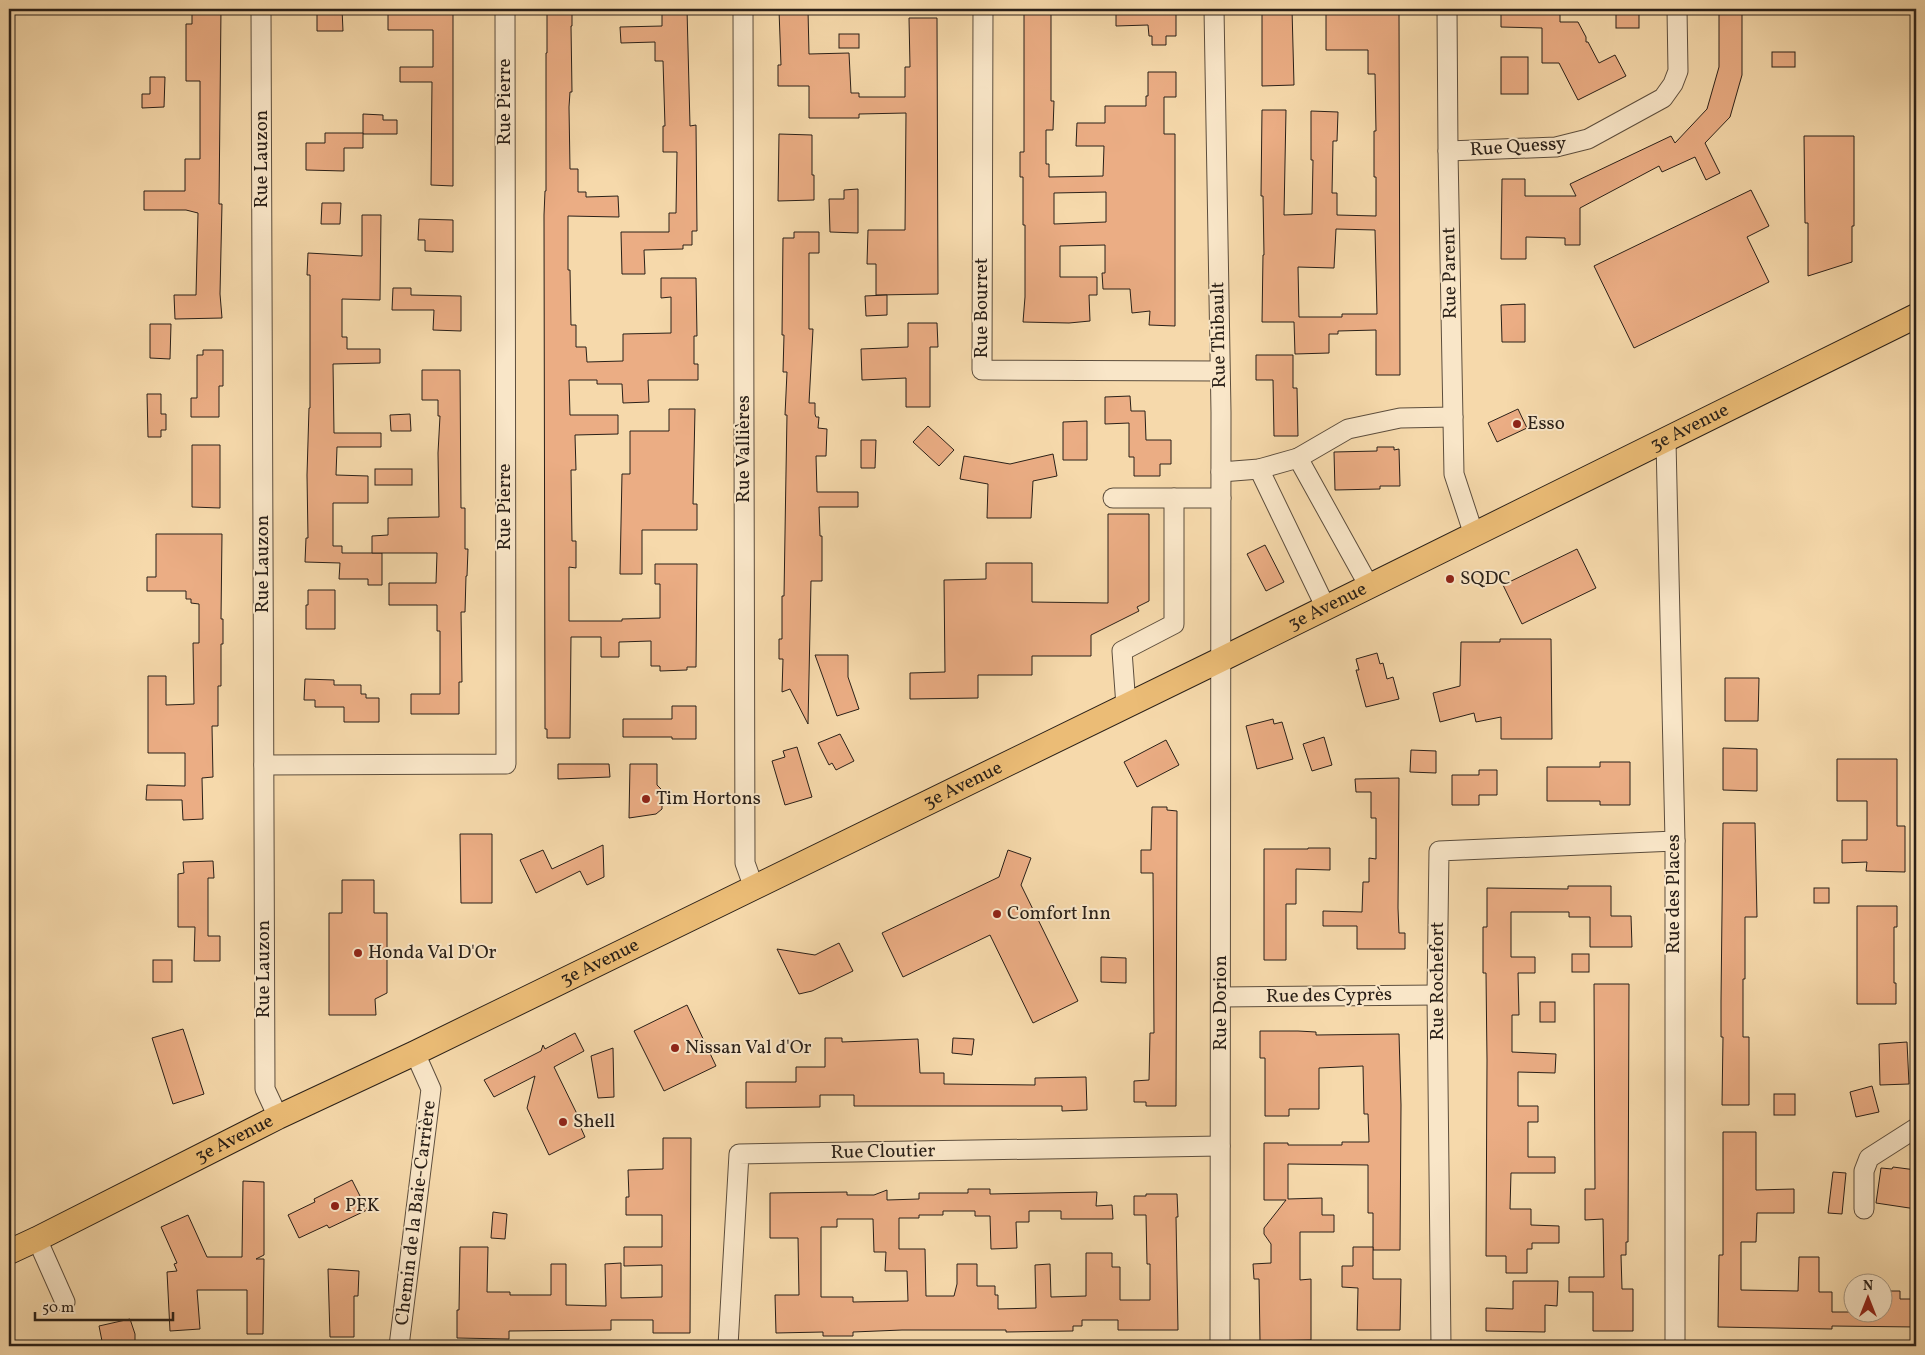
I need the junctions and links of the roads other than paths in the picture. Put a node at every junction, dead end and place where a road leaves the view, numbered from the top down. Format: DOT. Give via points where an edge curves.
graph roads {
  1 [pos="261,9"];
  2 [pos="505,9"];
  3 [pos="743,9"];
  4 [pos="982,9"];
  5 [pos="1214,9"];
  6 [pos="1447,9"];
  7 [pos="1677,9"];
  8 [pos="1448,151"];
  9 [pos="1916,316"];
  10 [pos="1219,371"];
  11 [pos="1453,417"];
  12 [pos="1666,441"];
  13 [pos="1298,458"];
  14 [pos="1260,469"];
  15 [pos="1221,472"];
  16 [pos="1113,498"];
  17 [pos="1174,498"];
  18 [pos="1221,498"];
  19 [pos="1474,535"];
  20 [pos="1369,586"];
  21 [pos="1326,608"];
  22 [pos="1220,660"];
  23 [pos="1126,706"];
  24 [pos="264,766"];
  25 [pos="1674,841"];
  26 [pos="754,888"];
  27 [pos="1437,995"];
  28 [pos="1221,997"];
  29 [pos="415,1053"];
  30 [pos="278,1117"];
  31 [pos="1916,1128"];
  32 [pos="1220,1146"];
  33 [pos="1864,1209"];
  34 [pos="37,1240"];
  35 [pos="9,1252"];
  36 [pos="65,1302"];
  37 [pos="399,1346"];
  38 [pos="728,1346"];
  39 [pos="1220,1346"];
  40 [pos="1440,1346"];
  41 [pos="1676,1346"];
  1 -- 24 [label="street, Rue Lauzon"];
  2 -- 24 [label="street, Rue Pierre" via="506,764"];
  3 -- 26 [label="street, Rue Vallières" via="745,862"];
  4 -- 10 [label="street, Rue Bourret" via="982,370"];
  5 -- 10 [label="street, Rue Thibault"];
  6 -- 8 [label="street, Rue Parent"];
  7 -- 8 [label="street, Rue Quessy" via="1678,71 1674,84 1663,98 1588,139 1556,147"];
  8 -- 11 [label="street, Rue Parent"];
  9 -- 12 [label="main road, 3e Avenue"];
  10 -- 15 [label="street, Rue Thibault"];
  11 -- 13 [label="street" via="1400,418 1348,428"];
  11 -- 19 [label="street, Rue Parent" via="1454,474"];
  12 -- 19 [label="main road, 3e Avenue"];
  12 -- 25 [label="street, Rue des Places"];
  13 -- 14 [label="street"];
  13 -- 20 [label="street"];
  14 -- 15 [label="street"];
  14 -- 21 [label="street"];
  15 -- 18 [label="street, Rue Thibault"];
  16 -- 17 [label="street"];
  17 -- 18 [label="street"];
  17 -- 23 [label="street" via="1174,624 1122,651"];
  18 -- 22 [label="street, Rue Thibault"];
  19 -- 20 [label="main road, 3e Avenue"];
  20 -- 21 [label="main road, 3e Avenue"];
  21 -- 22 [label="main road, 3e Avenue"];
  22 -- 23 [label="main road, 3e Avenue"];
  22 -- 28 [label="street, Rue Dorion"];
  23 -- 26 [label="main road, 3e Avenue"];
  24 -- 30 [label="street, Rue Lauzon" via="265,1089"];
  25 -- 27 [label="street, Rue Rochefort" via="1439,851"];
  25 -- 41 [label="street, Rue des Places"];
  26 -- 29 [label="main road, 3e Avenue"];
  27 -- 28 [label="street, Rue des Cyprès"];
  27 -- 40 [label="street, Rue Rochefort"];
  28 -- 32 [label="street, Rue Dorion"];
  29 -- 30 [label="main road, 3e Avenue"];
  29 -- 37 [label="street, Chemin de la Baie-Carrière" via="431,1089"];
  30 -- 34 [label="main road, 3e Avenue"];
  31 -- 33 [label="street" via="1869,1158 1864,1171"];
  32 -- 38 [label="street, Rue Cloutier" via="739,1154"];
  32 -- 39 [label="street, Rue Dorion"];
  34 -- 35 [label="main road, 3e Avenue"];
  34 -- 36 [label="street"];
}
